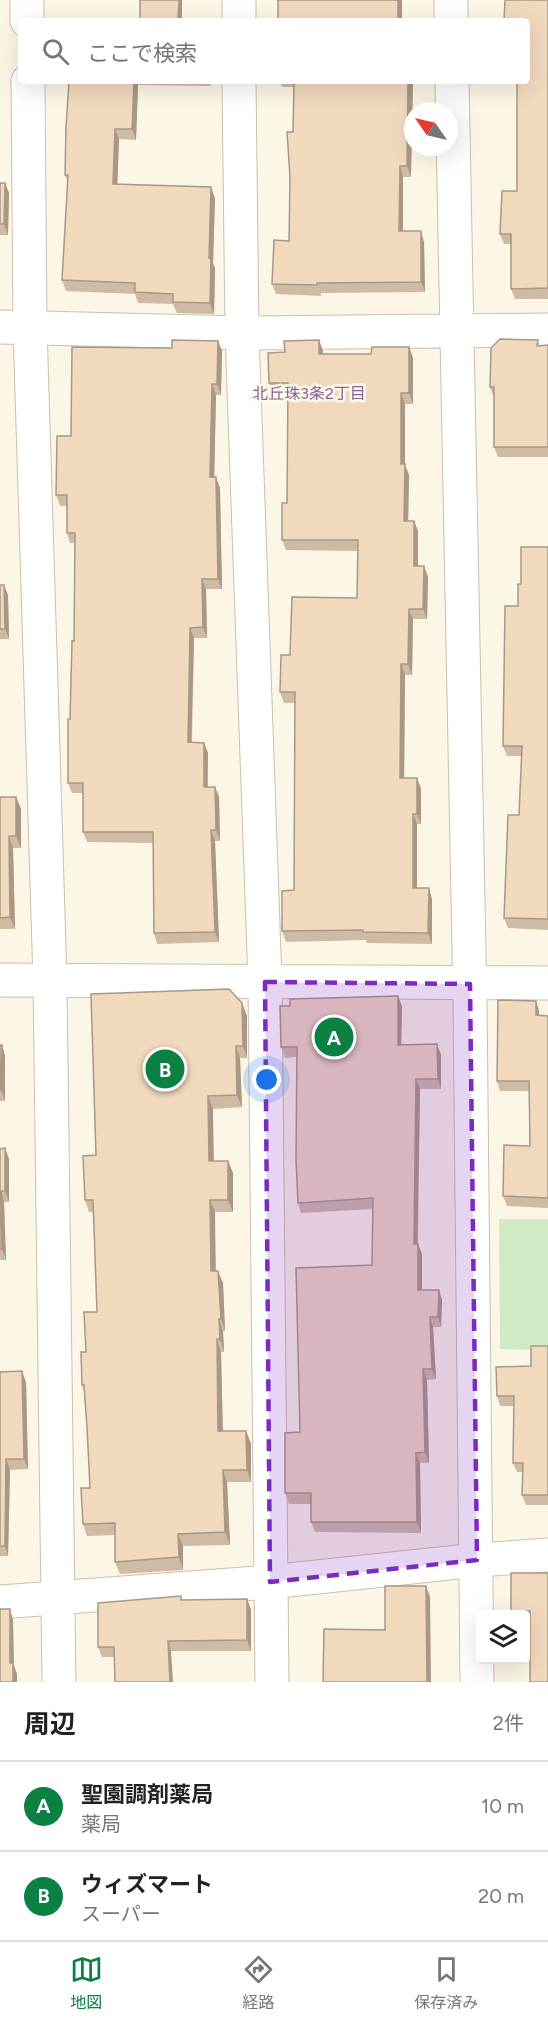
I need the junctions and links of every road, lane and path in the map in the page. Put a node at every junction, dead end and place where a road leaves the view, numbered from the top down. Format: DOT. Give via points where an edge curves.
graph roads {
  1 [pos="27,0"];
  2 [pos="238,0"];
  3 [pos="451,0"];
  4 [pos="27,18"];
  5 [pos="239,18"];
  6 [pos="451,18"];
  7 [pos="28,84"];
  8 [pos="239,84"];
  9 [pos="452,84"];
  10 [pos="15,327"];
  11 [pos="456,330"];
  12 [pos="548,330"];
  13 [pos="242,333"];
  14 [pos="0,980"];
  15 [pos="50,980"];
  16 [pos="265,982"];
  17 [pos="548,983"];
  18 [pos="470,984"];
  19 [pos="548,1555"];
  20 [pos="477,1560"];
  21 [pos="270,1582"];
  22 [pos="57,1599"];
  23 [pos="0,1602"];
  24 [pos="59,1682"];
  25 [pos="272,1682"];
  26 [pos="477,1682"];
  1 -- 4 [label="street"];
  2 -- 5 [label="street"];
  3 -- 6 [label="street"];
  7 -- 10 [label="street"];
  8 -- 13 [label="street"];
  9 -- 11 [label="street"];
  10 -- 13 [label="street"];
  10 -- 15 [label="street"];
  11 -- 12 [label="street"];
  11 -- 13 [label="street"];
  11 -- 18 [label="street"];
  13 -- 16 [label="street"];
  14 -- 15 [label="street"];
  15 -- 16 [label="street"];
  15 -- 22 [label="street"];
  16 -- 18 [label="street"];
  16 -- 21 [label="street"];
  17 -- 18 [label="street"];
  18 -- 20 [label="street"];
  19 -- 20 [label="street"];
  20 -- 21 [label="street"];
  20 -- 26 [label="street"];
  21 -- 22 [label="street"];
  21 -- 25 [label="street"];
  22 -- 23 [label="street"];
  22 -- 24 [label="street"];
}
